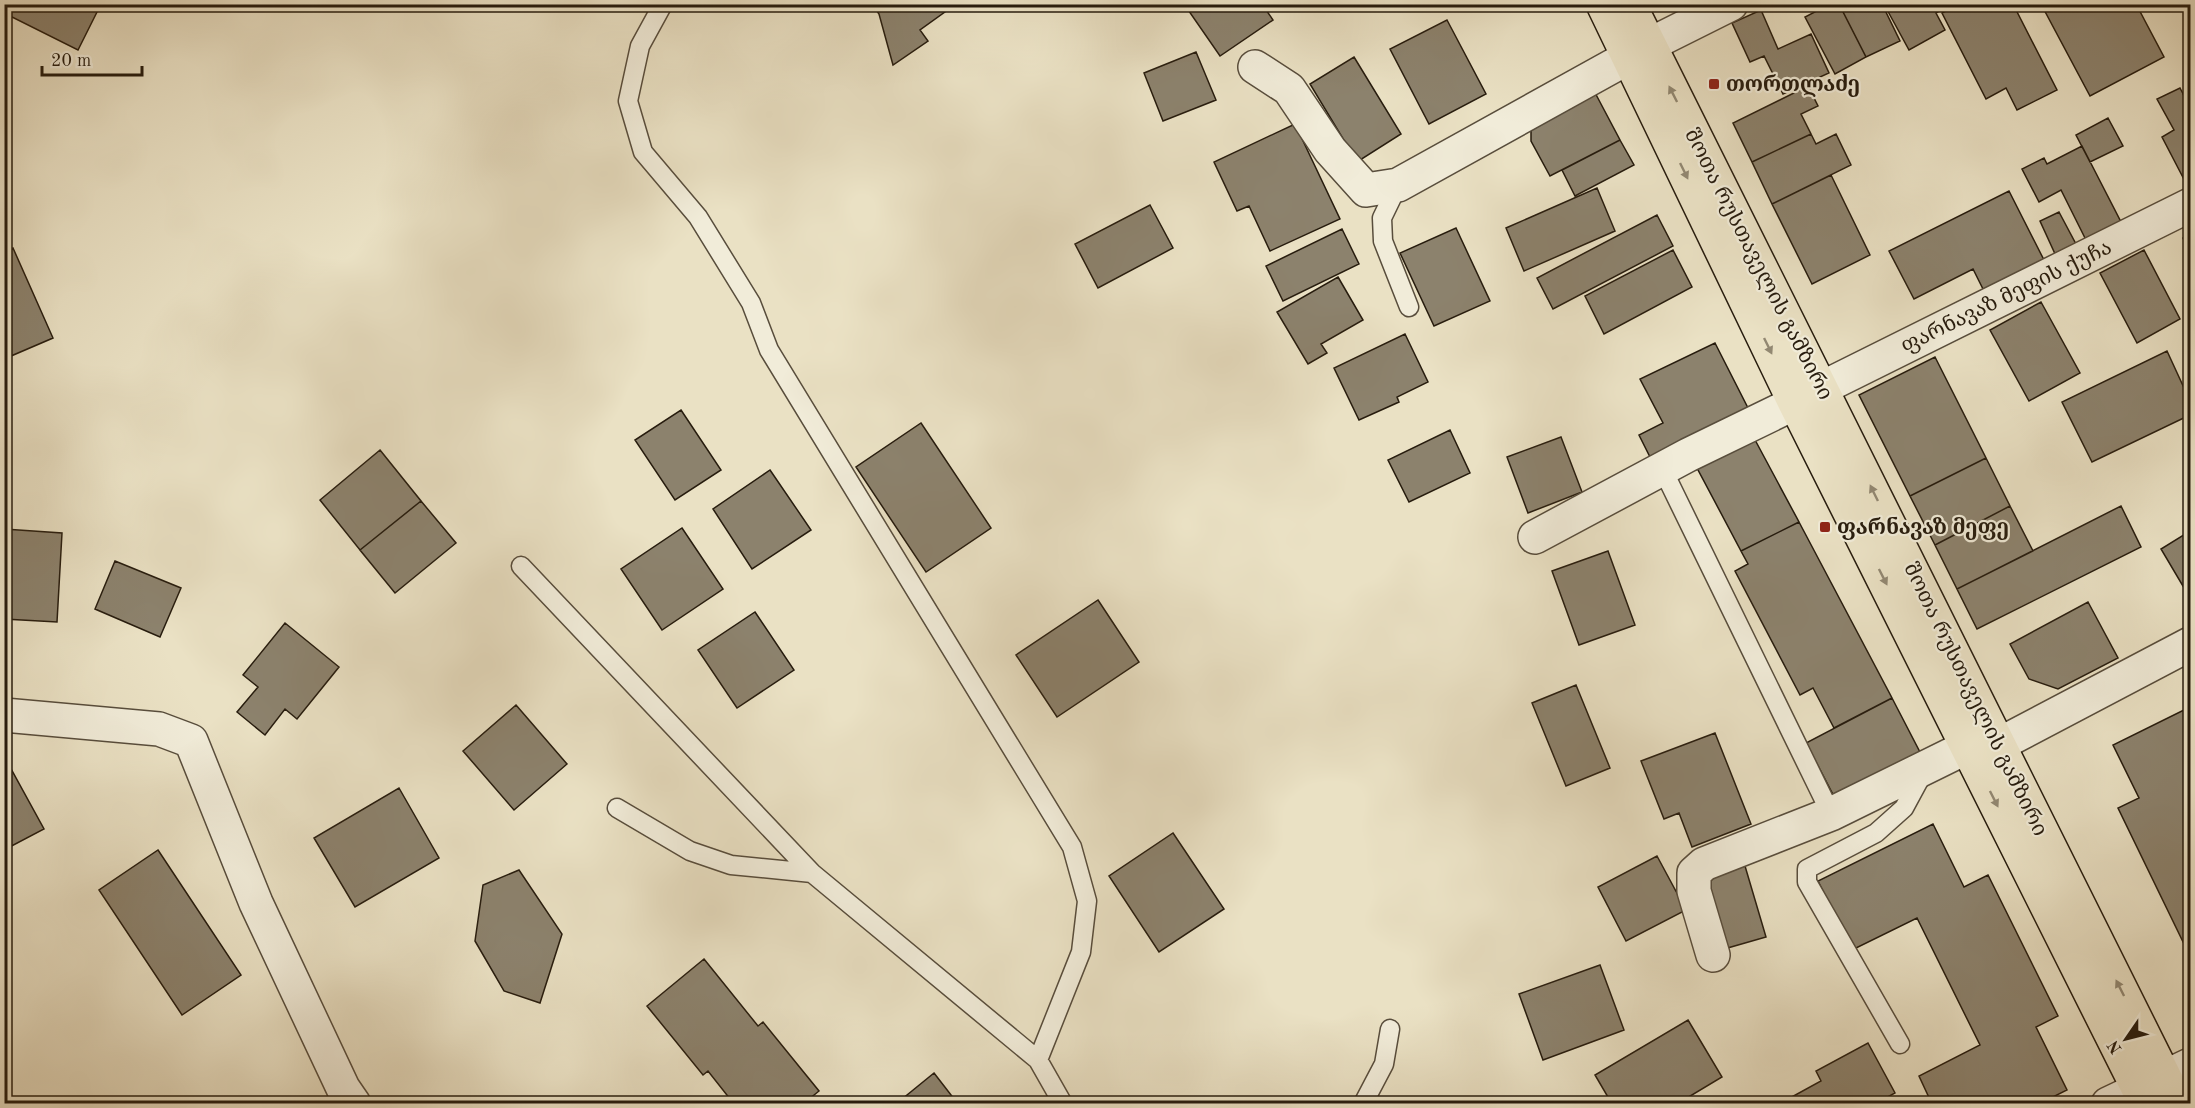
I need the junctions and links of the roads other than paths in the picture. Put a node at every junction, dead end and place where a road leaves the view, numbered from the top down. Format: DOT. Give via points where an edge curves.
graph roads {
  1 [pos="663,4"];
  2 [pos="1603,4"];
  3 [pos="1629,4"];
  4 [pos="1731,4"];
  5 [pos="1639,51"];
  6 [pos="1255,67"];
  7 [pos="1398,185"];
  8 [pos="2190,205"];
  9 [pos="1409,307"];
  10 [pos="1809,395"];
  11 [pos="1663,470"];
  12 [pos="1536,537"];
  13 [pos="521,566"];
  14 [pos="2190,644"];
  15 [pos="4,715"];
  16 [pos="1983,746"];
  17 [pos="1926,767"];
  18 [pos="617,808"];
  19 [pos="1831,814"];
  20 [pos="812,873"];
  21 [pos="1713,955"];
  22 [pos="1390,1029"];
  23 [pos="1899,1044"];
  24 [pos="1038,1060"];
  25 [pos="2164,1088"];
  26 [pos="354,1104"];
  27 [pos="1063,1104"];
  28 [pos="1363,1104"];
  29 [pos="2108,1104"];
  1 -- 24 [label="lane" via="640,46 628,101 644,152 698,217 746,294 770,350 1072,847 1088,901 1081,952"];
  2 -- 5 [label="main road, შოთა რუსთაველის გამზირი"];
  3 -- 5 [label="main road, შოთა რუსთაველის გამზირი"];
  4 -- 5 [label="street"];
  5 -- 7 [label="street"];
  5 -- 10 [label="main road, შოთა რუსთაველის გამზირი"];
  6 -- 7 [label="street" via="1289,89 1330,150 1366,190"];
  7 -- 9 [label="lane" via="1382,218 1383,241"];
  8 -- 10 [label="street, ფარნავაზ მეფის ქუჩა"];
  10 -- 11 [label="street, ფარნავაზ მეფის ქუჩა"];
  10 -- 16 [label="main road, შოთა რუსთაველის გამზირი"];
  11 -- 12 [label="street, ფარნავაზ მეფის ქუჩა"];
  11 -- 19 [label="lane"];
  13 -- 20 [label="lane"];
  14 -- 16 [label="street"];
  15 -- 26 [label="street" via="159,729 191,741 256,903"];
  16 -- 17 [label="street"];
  16 -- 25 [label="main road, შოთა რუსთაველის გამზირი"];
  17 -- 19 [label="street"];
  17 -- 23 [label="lane" via="1904,808 1876,833 1807,869 1807,882"];
  18 -- 20 [label="lane" via="690,851 731,865"];
  19 -- 21 [label="street" via="1704,864 1694,873 1694,891"];
  20 -- 24 [label="lane"];
  22 -- 28 [label="lane" via="1384,1064"];
  24 -- 27 [label="lane"];
  25 -- 29 [label="street"];
}
